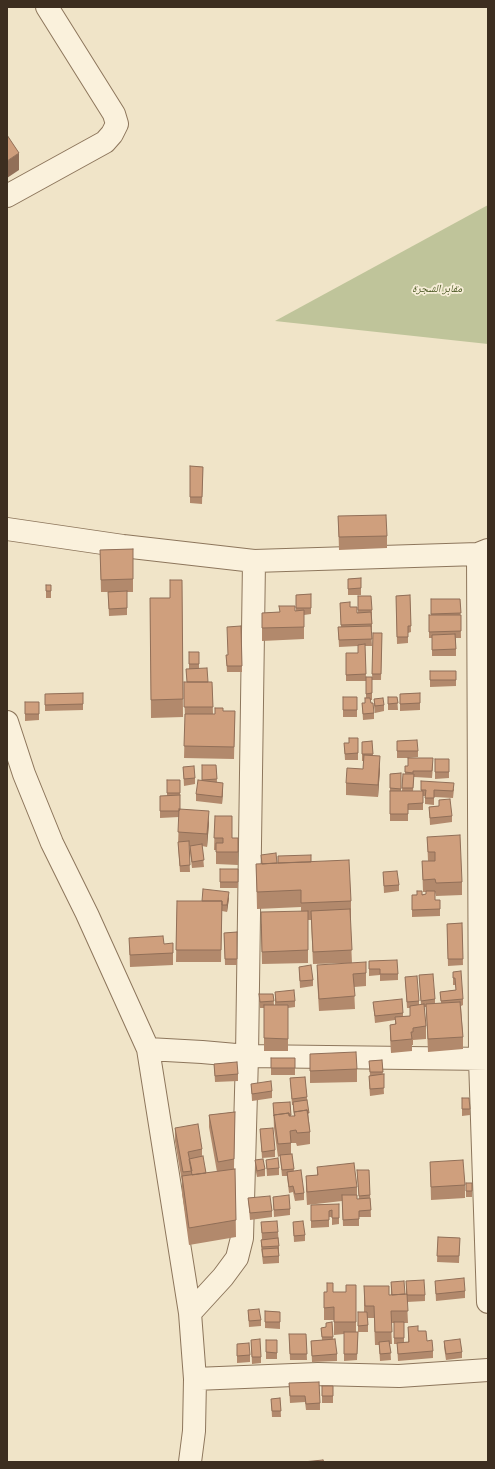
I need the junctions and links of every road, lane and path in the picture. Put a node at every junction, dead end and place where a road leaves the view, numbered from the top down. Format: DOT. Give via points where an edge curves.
graph roads {
  1 [pos="47,7"];
  2 [pos="7,196"];
  3 [pos="7,529"];
  4 [pos="483,552"];
  5 [pos="254,561"];
  6 [pos="7,722"];
  7 [pos="148,1049"];
  8 [pos="247,1056"];
  9 [pos="484,1059"];
  10 [pos="488,1302"];
  11 [pos="190,1313"];
  12 [pos="488,1370"];
  13 [pos="195,1379"];
  14 [pos="190,1462"];
  1 -- 2 [label="street" via="114,114 117,124 105,142"];
  3 -- 5 [label="street"];
  4 -- 5 [label="street"];
  4 -- 9 [label="street"];
  5 -- 8 [label="street"];
  6 -- 7 [label="street" via="24,774 52,843"];
  7 -- 8 [label="street"];
  7 -- 11 [label="street"];
  8 -- 9 [label="street"];
  8 -- 11 [label="street" via="242,1238 237,1258"];
  9 -- 10 [label="street"];
  11 -- 13 [label="street"];
  12 -- 13 [label="street" via="399,1376 318,1374"];
  13 -- 14 [label="street" via="194,1431"];
}
